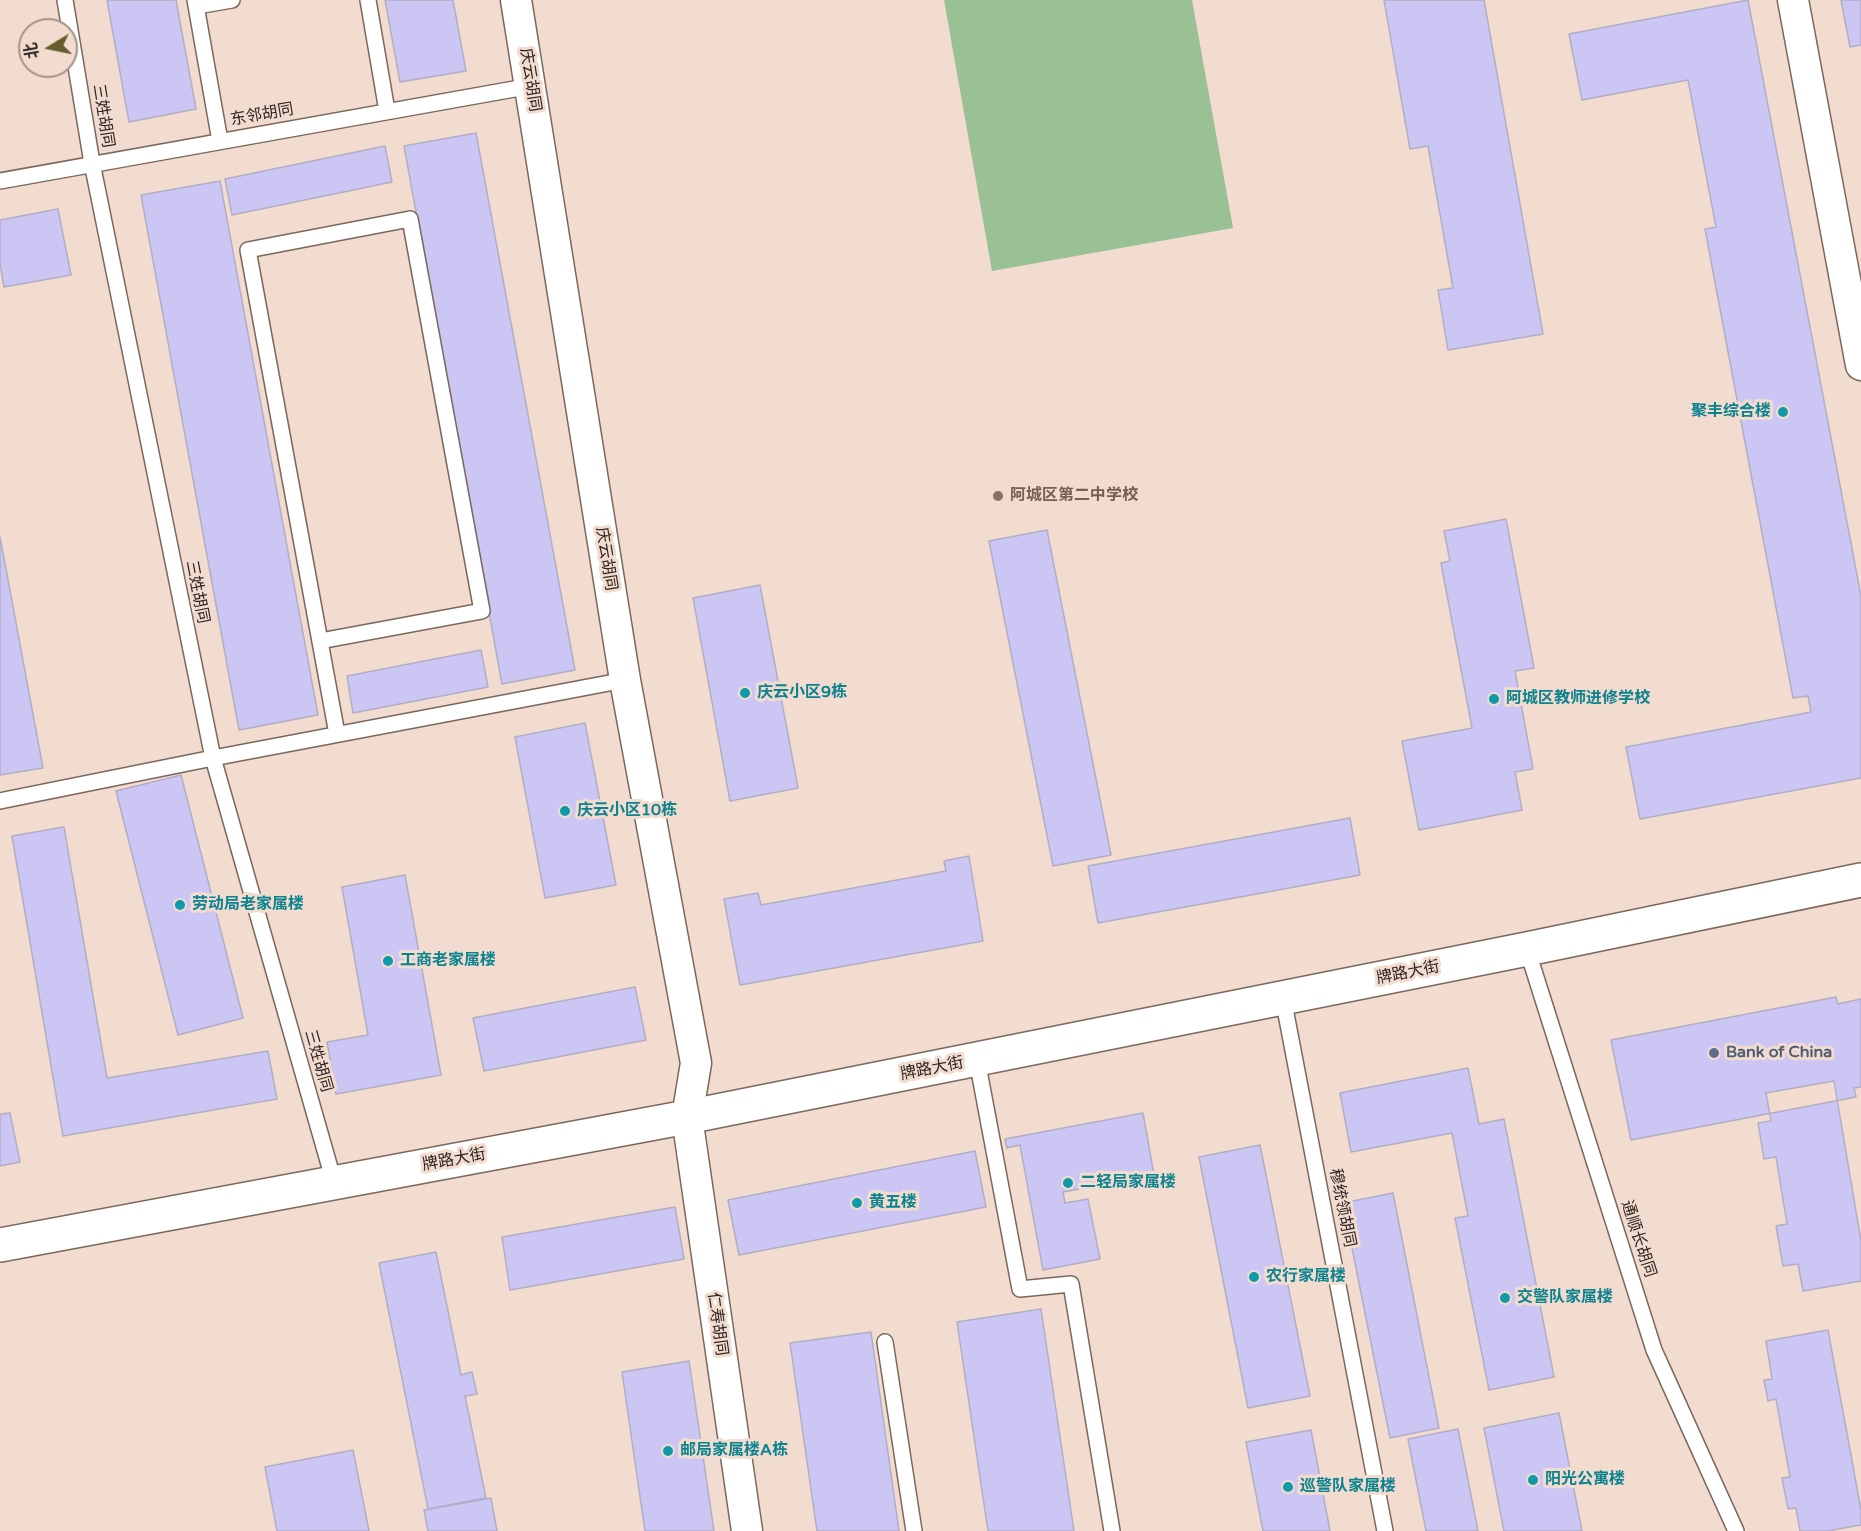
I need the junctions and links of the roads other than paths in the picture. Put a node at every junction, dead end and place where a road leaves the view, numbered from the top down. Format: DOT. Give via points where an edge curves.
graph roads {
  1 [pos="65,0"];
  2 [pos="232,0"];
  3 [pos="368,0"];
  4 [pos="516,0"];
  5 [pos="1793,0"];
  6 [pos="196,3"];
  7 [pos="531,86"];
  8 [pos="387,111"];
  9 [pos="220,141"];
  10 [pos="92,163"];
  11 [pos="0,181"];
  12 [pos="1861,365"];
  13 [pos="320,641"];
  14 [pos="625,680"];
  15 [pos="337,734"];
  16 [pos="213,758"];
  17 [pos="0,801"];
  18 [pos="1861,880"];
  19 [pos="1527,949"];
  20 [pos="1283,998"];
  21 [pos="977,1060"];
  22 [pos="687,1117"];
  23 [pos="334,1182"];
  24 [pos="0,1245"];
  25 [pos="885,1342"];
  26 [pos="747,1531"];
  27 [pos="914,1531"];
  28 [pos="1112,1531"];
  29 [pos="1385,1531"];
  30 [pos="1736,1531"];
  1 -- 10 [label="lane, 三姓胡同"];
  2 -- 6 [label="lane"];
  3 -- 8 [label="lane"];
  4 -- 7 [label="street, 庆云胡同"];
  5 -- 12 [label="street"];
  6 -- 9 [label="lane"];
  7 -- 8 [label="lane, 东邻胡同"];
  7 -- 14 [label="street, 庆云胡同"];
  8 -- 9 [label="lane, 东邻胡同"];
  9 -- 10 [label="lane, 东邻胡同"];
  10 -- 11 [label="lane, 东邻胡同"];
  10 -- 16 [label="lane, 三姓胡同"];
  13 -- 13 [label="lane" via="248,250 410,219 482,611"];
  13 -- 15 [label="lane"];
  14 -- 15 [label="lane"];
  14 -- 22 [label="street, 庆云胡同" via="696,1063"];
  15 -- 16 [label="lane"];
  16 -- 17 [label="lane"];
  16 -- 23 [label="lane, 三姓胡同"];
  18 -- 19 [label="street, 牌路大街"];
  19 -- 20 [label="street, 牌路大街"];
  19 -- 30 [label="lane, 通顺长胡同" via="1654,1350"];
  20 -- 21 [label="street, 牌路大街"];
  20 -- 29 [label="lane, 穆统领胡同"];
  21 -- 22 [label="street, 牌路大街"];
  21 -- 28 [label="lane" via="1020,1289 1071,1284"];
  22 -- 23 [label="street, 牌路大街"];
  22 -- 26 [label="street, 仁寿胡同"];
  23 -- 24 [label="street, 牌路大街"];
  25 -- 27 [label="lane"];
}
